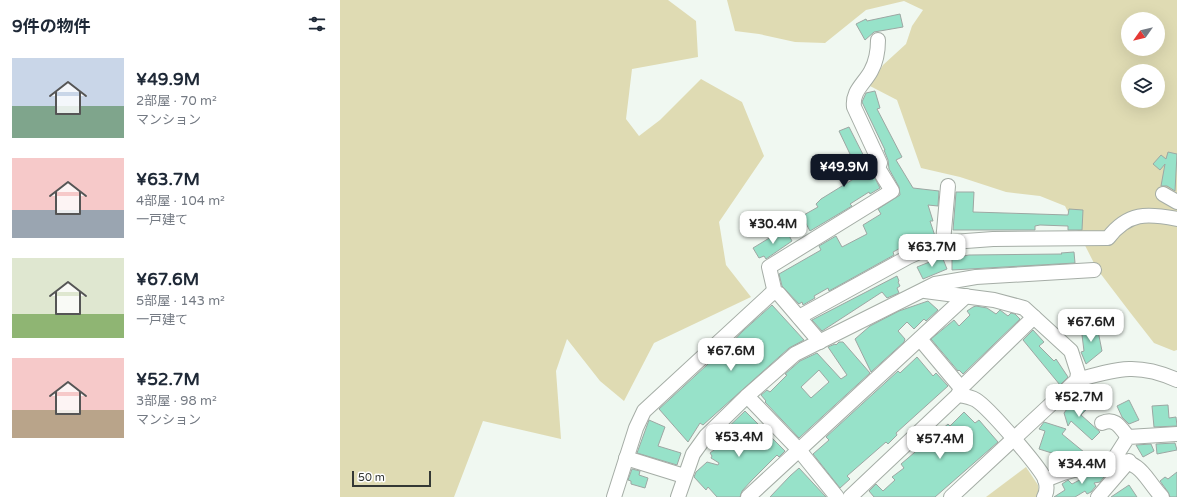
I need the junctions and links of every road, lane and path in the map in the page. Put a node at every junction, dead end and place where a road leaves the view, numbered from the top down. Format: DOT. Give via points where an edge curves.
graph roads {
  1 [pos="878,40"];
  2 [pos="948,186"];
  3 [pos="1163,194"];
  4 [pos="1177,202"];
  5 [pos="1177,219"];
  6 [pos="943,242"];
  7 [pos="1094,270"];
  8 [pos="922,291"];
  9 [pos="775,293"];
  10 [pos="966,296"];
  11 [pos="1034,316"];
  12 [pos="799,317"];
  13 [pos="920,339"];
  14 [pos="820,342"];
  15 [pos="1077,380"];
  16 [pos="1177,380"];
  17 [pos="960,392"];
  18 [pos="747,396"];
  19 [pos="1102,423"];
  20 [pos="1177,434"];
  21 [pos="1128,437"];
  22 [pos="1013,439"];
  23 [pos="799,450"];
  24 [pos="626,458"];
  25 [pos="1114,459"];
  26 [pos="1129,461"];
  27 [pos="684,476"];
  28 [pos="1045,480"];
  29 [pos="614,497"];
  30 [pos="678,497"];
  31 [pos="748,497"];
  32 [pos="837,497"];
  33 [pos="850,497"];
  34 [pos="951,497"];
  35 [pos="1044,497"];
  36 [pos="1098,497"];
  37 [pos="1162,497"];
  1 -- 9 [label="street" via="872,71 855,92 853,100 880,163 878,168 892,191 768,267"];
  2 -- 6 [label="street"];
  3 -- 4 [label="street"];
  5 -- 6 [label="street" via="1157,215 1141,216 1127,220 1108,238 993,238"];
  6 -- 12 [label="street" via="908,257"];
  7 -- 8 [label="street" via="976,277 935,284"];
  8 -- 10 [label="street"];
  8 -- 14 [label="street"];
  9 -- 12 [label="street" via="779,294"];
  9 -- 24 [label="street" via="773,292 644,411"];
  10 -- 11 [label="street" via="1024,308"];
  10 -- 13 [label="street"];
  11 -- 15 [label="street" via="1071,351 1078,373"];
  11 -- 17 [label="street"];
  12 -- 14 [label="street"];
  13 -- 17 [label="street"];
  13 -- 23 [label="street"];
  14 -- 18 [label="street" via="795,354"];
  15 -- 16 [label="street" via="1127,368 1151,369"];
  15 -- 22 [label="street"];
  17 -- 22 [label="street" via="986,408"];
  17 -- 33 [label="street"];
  18 -- 23 [label="street"];
  18 -- 27 [label="street" via="706,436 693,454"];
  19 -- 21 [label="street" via="1110,420 1116,422"];
  20 -- 21 [label="street"];
  21 -- 25 [label="street"];
  22 -- 28 [label="street"];
  22 -- 34 [label="street"];
  23 -- 31 [label="street"];
  23 -- 32 [label="street"];
  24 -- 27 [label="street"];
  24 -- 29 [label="street"];
  25 -- 26 [label="street"];
  25 -- 28 [label="street"];
  26 -- 36 [label="street"];
  26 -- 37 [label="street" via="1140,470"];
  27 -- 30 [label="street"];
  28 -- 35 [label="street"];
}
